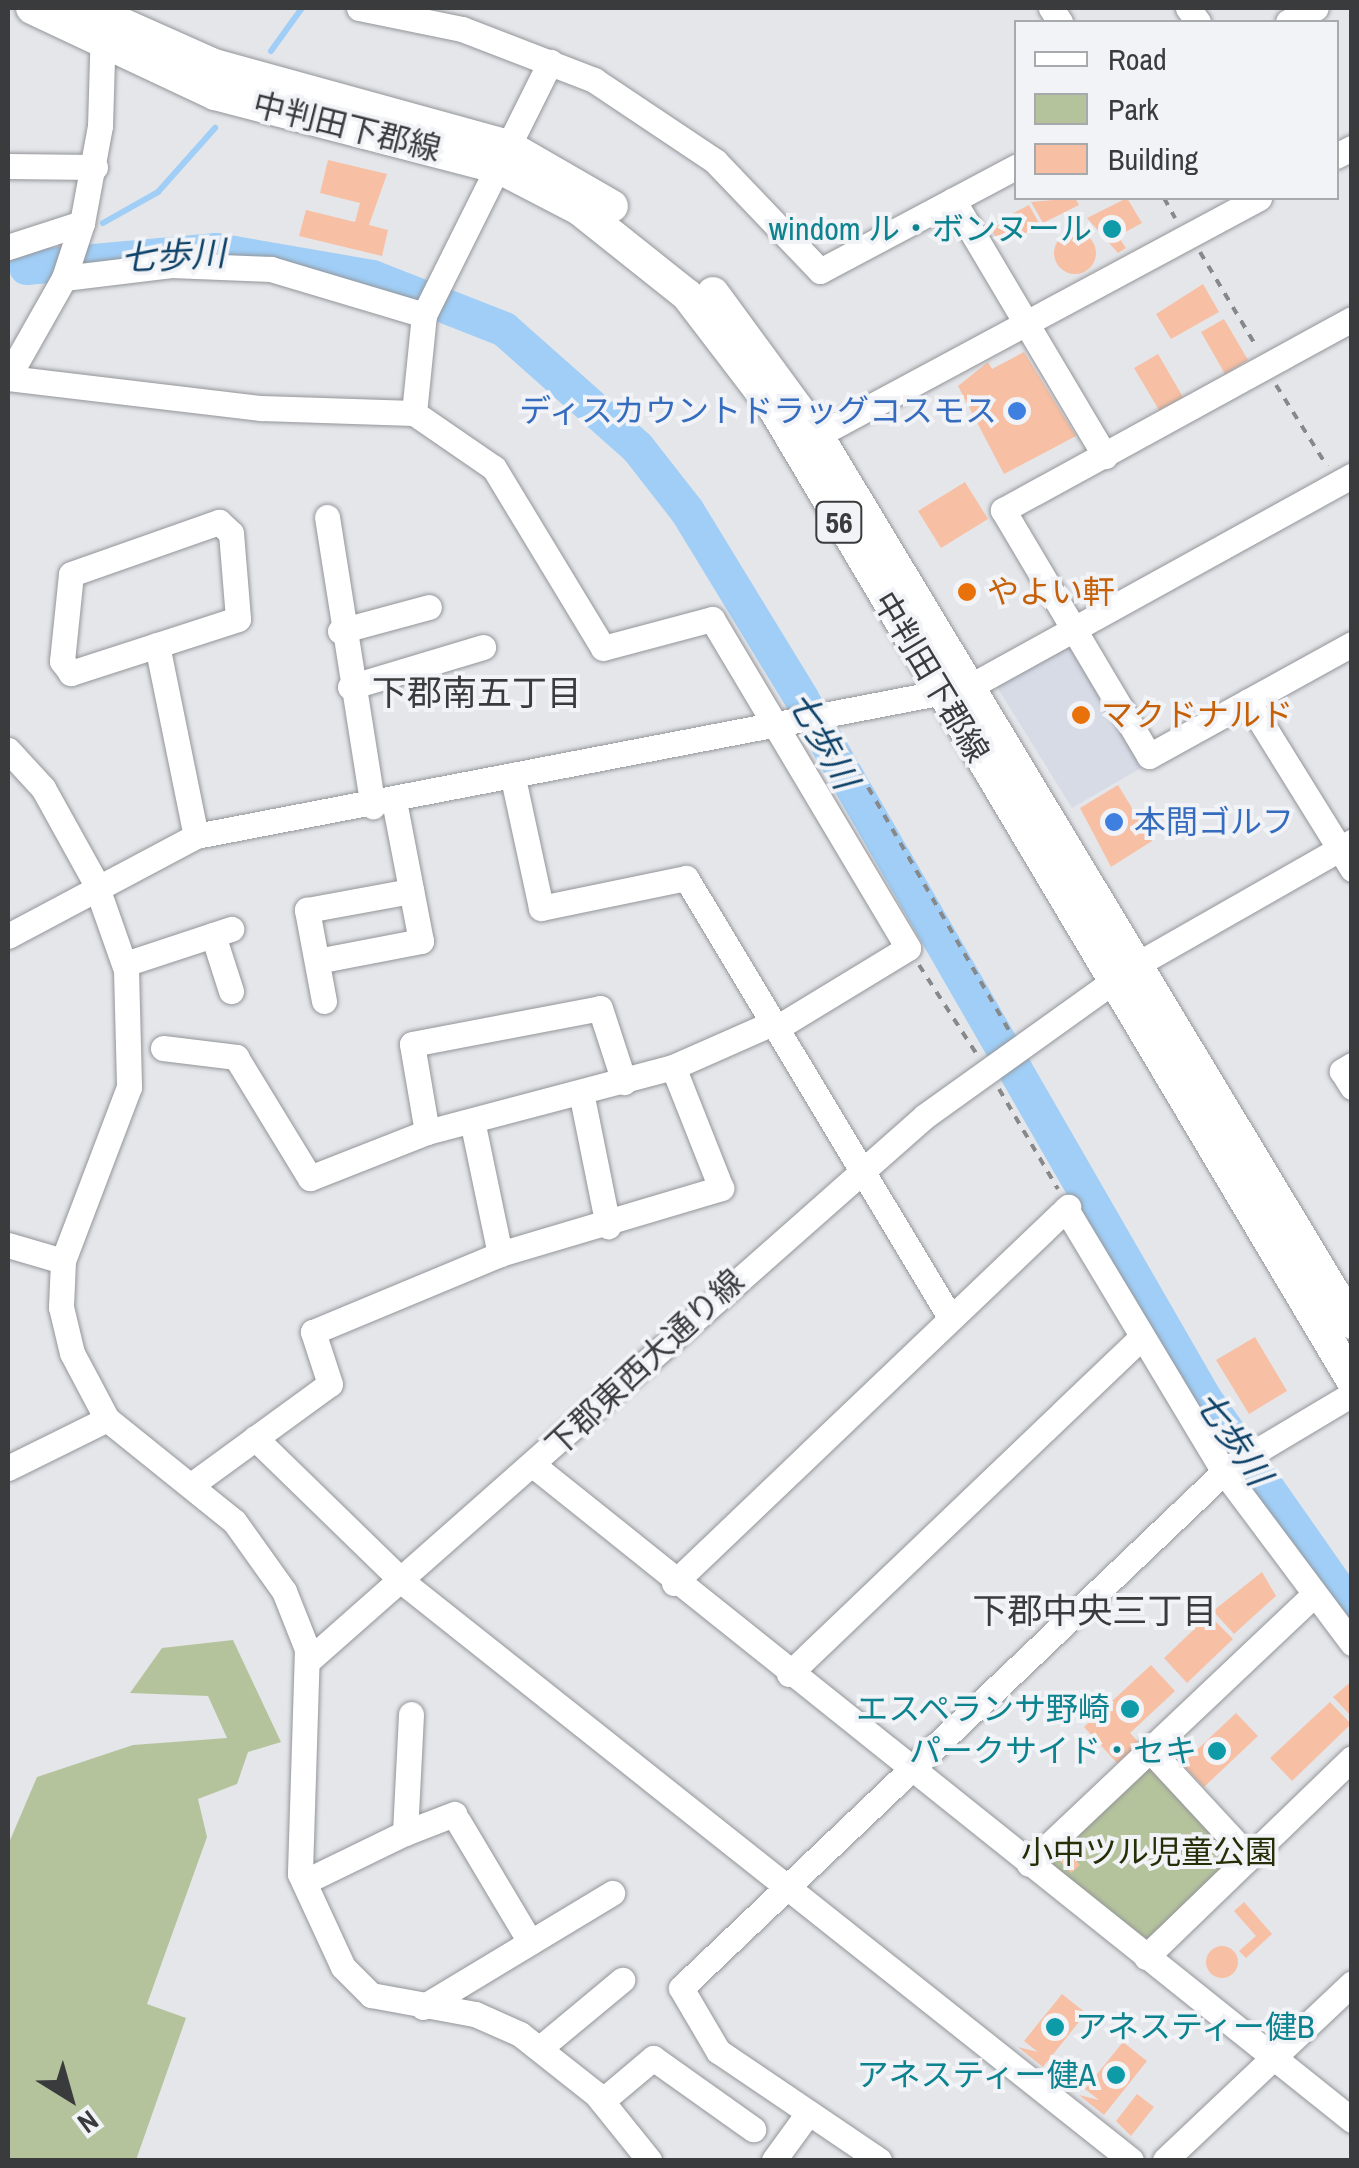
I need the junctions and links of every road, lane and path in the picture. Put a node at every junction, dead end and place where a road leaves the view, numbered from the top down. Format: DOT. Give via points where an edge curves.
graph roads {
  1 [pos="32,8"];
  2 [pos="359,8"];
  3 [pos="1316,8"];
  4 [pos="99,20"];
  5 [pos="1292,20"];
  6 [pos="550,62"];
  7 [pos="504,157"];
  8 [pos="8,166"];
  9 [pos="94,167"];
  10 [pos="1014,168"];
  11 [pos="953,200"];
  12 [pos="1165,200"];
  13 [pos="1256,200"];
  14 [pos="1181,225"];
  15 [pos="79,235"];
  16 [pos="1195,247"];
  17 [pos="8,248"];
  18 [pos="65,276"];
  19 [pos="429,303"];
  20 [pos="1352,320"];
  21 [pos="1026,323"];
  22 [pos="1264,358"];
  23 [pos="1271,374"];
  24 [pos="8,377"];
  25 [pos="414,414"];
  26 [pos="807,441"];
  27 [pos="1105,456"];
  28 [pos="1343,478"];
  29 [pos="328,517"];
  30 [pos="429,607"];
  31 [pos="1074,630"];
  32 [pos="340,631"];
  33 [pos="1352,644"];
  34 [pos="158,645"];
  35 [pos="483,647"];
  36 [pos="350,687"];
  37 [pos="955,690"];
  38 [pos="1248,701"];
  39 [pos="824,716"];
  40 [pos="782,725"];
  41 [pos="8,750"];
  42 [pos="513,778"];
  43 [pos="383,803"];
  44 [pos="196,836"];
  45 [pos="1347,853"];
  46 [pos="95,882"];
  47 [pos="412,890"];
  48 [pos="8,936"];
  49 [pos="908,948"];
  50 [pos="316,961"];
  51 [pos="124,964"];
  52 [pos="1125,972"];
  53 [pos="232,991"];
  54 [pos="324,1001"];
  55 [pos="776,1024"];
  56 [pos="1014,1039"];
  57 [pos="164,1048"];
  58 [pos="1352,1065"];
  59 [pos="673,1067"];
  60 [pos="987,1070"];
  61 [pos="624,1082"];
  62 [pos="1352,1087"];
  63 [pos="582,1097"];
  64 [pos="472,1125"];
  65 [pos="427,1132"];
  66 [pos="862,1170"];
  67 [pos="1067,1208"];
  68 [pos="608,1226"];
  69 [pos="8,1245"];
  70 [pos="500,1254"];
  71 [pos="63,1261"];
  72 [pos="950,1317"];
  73 [pos="1352,1323"];
  74 [pos="1140,1338"];
  75 [pos="1352,1380"];
  76 [pos="1352,1394"];
  77 [pos="106,1419"];
  78 [pos="256,1438"];
  79 [pos="533,1465"];
  80 [pos="8,1468"];
  81 [pos="1226,1470"];
  82 [pos="194,1483"];
  83 [pos="404,1582"];
  84 [pos="674,1583"];
  85 [pos="1314,1594"];
  86 [pos="1352,1643"];
  87 [pos="308,1661"];
  88 [pos="789,1674"];
  89 [pos="412,1714"];
  90 [pos="1150,1750"];
  91 [pos="1352,1758"];
  92 [pos="910,1770"];
  93 [pos="405,1833"];
  94 [pos="1250,1856"];
  95 [pos="1029,1864"];
  96 [pos="304,1882"];
  97 [pos="786,1888"];
  98 [pos="612,1892"];
  99 [pos="530,1942"];
  100 [pos="1146,1957"];
  101 [pos="622,1980"];
  102 [pos="1352,1983"];
  103 [pos="423,2007"];
  104 [pos="540,2048"];
  105 [pos="1272,2058"];
  106 [pos="602,2101"];
  107 [pos="806,2116"];
  108 [pos="1352,2120"];
  109 [pos="753,2128"];
  110 [pos="649,2160"];
  111 [pos="774,2160"];
  112 [pos="879,2160"];
  113 [pos="1132,2160"];
  114 [pos="1165,2160"];
  1 -- 4 [label="main road, 中判田下郡線 / 56"];
  2 -- 6 [label="street" via="462,29"];
  3 -- 5 [label="street"];
  4 -- 7 [label="main road, 中判田下郡線 / 56" via="214,94"];
  4 -- 9 [label="street"];
  6 -- 7 [label="street"];
  6 -- 11 [label="street" via="715,161 820,271"];
  7 -- 19 [label="street"];
  7 -- 26 [label="main road, 中判田下郡線 / 56" via="638,249"];
  8 -- 9 [label="street"];
  9 -- 15 [label="street"];
  10 -- 11 [label="street"];
  11 -- 21 [label="street"];
  12 -- 14 [label="path"];
  13 -- 21 [label="street"];
  15 -- 17 [label="street"];
  15 -- 18 [label="street"];
  16 -- 22 [label="path"];
  18 -- 19 [label="street" via="171,265 270,269"];
  18 -- 24 [label="street"];
  19 -- 25 [label="street"];
  20 -- 27 [label="street"];
  21 -- 26 [label="street"];
  21 -- 27 [label="street"];
  23 -- 28 [label="path"];
  24 -- 25 [label="street" via="262,408"];
  25 -- 40 [label="street" via="494,468 604,648 712,619"];
  26 -- 37 [label="main road, 中判田下郡線 / 56"];
  27 -- 31 [label="street" via="1003,510"];
  28 -- 31 [label="street"];
  29 -- 32 [label="street"];
  30 -- 32 [label="street"];
  31 -- 37 [label="street"];
  31 -- 38 [label="street" via="1149,756"];
  32 -- 36 [label="street"];
  33 -- 38 [label="street"];
  34 -- 34 [label="street" via="71,672 62,662 71,574 219,522 231,533 238,619"];
  34 -- 44 [label="street"];
  35 -- 36 [label="street"];
  36 -- 43 [label="street"];
  37 -- 39 [label="street"];
  37 -- 52 [label="main road, 中判田下郡線 / 56"];
  38 -- 45 [label="street"];
  39 -- 40 [label="street"];
  39 -- 56 [label="path"];
  40 -- 42 [label="street"];
  40 -- 49 [label="street"];
  41 -- 46 [label="street" via="43,788"];
  42 -- 43 [label="street"];
  42 -- 55 [label="street" via="540,908 686,878"];
  43 -- 44 [label="street"];
  43 -- 47 [label="street"];
  44 -- 46 [label="street"];
  45 -- 52 [label="street"];
  46 -- 48 [label="street"];
  46 -- 51 [label="street"];
  47 -- 50 [label="street" via="421,940"];
  47 -- 50 [label="street" via="307,910"];
  49 -- 55 [label="street"];
  49 -- 60 [label="path"];
  50 -- 54 [label="street"];
  51 -- 53 [label="street" via="222,932"];
  51 -- 71 [label="street" via="129,1087"];
  52 -- 56 [label="street"];
  52 -- 73 [label="main road, 中判田下郡線 / 56"];
  52 -- 75 [label="main road, 中判田下郡線 / 56"];
  55 -- 59 [label="street"];
  55 -- 66 [label="street"];
  56 -- 60 [label="street, 下郡東西大通り線"];
  57 -- 65 [label="street" via="236,1057 310,1178"];
  58 -- 62 [label="street" via="1342,1071"];
  59 -- 61 [label="street"];
  59 -- 68 [label="street" via="721,1188"];
  60 -- 66 [label="street, 下郡東西大通り線"];
  60 -- 67 [label="path"];
  61 -- 63 [label="street"];
  61 -- 65 [label="street" via="600,1008 412,1044"];
  63 -- 64 [label="street"];
  63 -- 68 [label="street"];
  64 -- 65 [label="street"];
  64 -- 70 [label="street"];
  66 -- 72 [label="street"];
  66 -- 79 [label="street, 下郡東西大通り線"];
  67 -- 72 [label="street"];
  67 -- 74 [label="street"];
  68 -- 70 [label="street"];
  69 -- 71 [label="street"];
  70 -- 78 [label="street" via="313,1332 330,1384"];
  71 -- 77 [label="street" via="72,1354"];
  72 -- 84 [label="street"];
  74 -- 81 [label="street"];
  74 -- 88 [label="street"];
  76 -- 81 [label="street"];
  77 -- 80 [label="street"];
  77 -- 82 [label="street"];
  78 -- 82 [label="street"];
  78 -- 83 [label="street"];
  79 -- 83 [label="street, 下郡東西大通り線"];
  79 -- 84 [label="street"];
  81 -- 85 [label="street"];
  81 -- 92 [label="street"];
  82 -- 87 [label="street" via="265,1561"];
  83 -- 87 [label="street, 下郡東西大通り線"];
  83 -- 97 [label="street"];
  84 -- 88 [label="street"];
  85 -- 86 [label="street"];
  85 -- 90 [label="street"];
  87 -- 96 [label="street" via="297,1809"];
  88 -- 92 [label="street"];
  89 -- 93 [label="street"];
  90 -- 94 [label="street"];
  90 -- 95 [label="street"];
  91 -- 94 [label="street"];
  92 -- 95 [label="street"];
  92 -- 97 [label="street"];
  93 -- 96 [label="street"];
  93 -- 99 [label="street" via="456,1818"];
  94 -- 100 [label="street"];
  95 -- 100 [label="street"];
  96 -- 103 [label="street" via="343,1966 371,1995"];
  97 -- 107 [label="street" via="681,1988 718,2050"];
  97 -- 113 [label="street"];
  98 -- 99 [label="street"];
  99 -- 103 [label="street"];
  100 -- 105 [label="street"];
  101 -- 104 [label="street"];
  102 -- 105 [label="street"];
  103 -- 104 [label="street" via="474,2014"];
  104 -- 106 [label="street"];
  105 -- 108 [label="street"];
  105 -- 114 [label="street"];
  106 -- 109 [label="street" via="652,2058"];
  106 -- 110 [label="street"];
  107 -- 111 [label="street"];
  107 -- 112 [label="street"];
}
